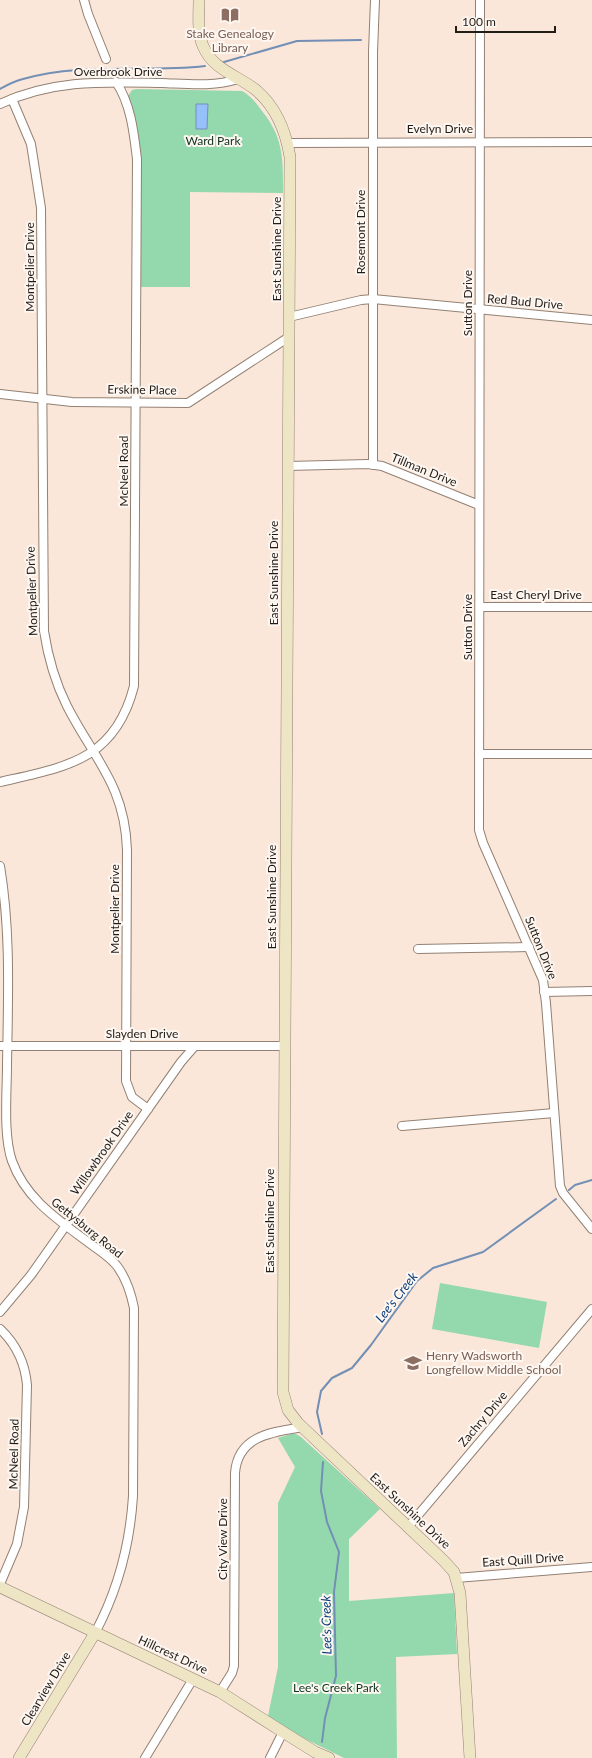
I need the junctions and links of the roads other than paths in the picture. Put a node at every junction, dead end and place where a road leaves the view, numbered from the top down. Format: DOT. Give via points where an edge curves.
graph roads {
  1 [pos="84,0"];
  2 [pos="199,0"];
  3 [pos="375,0"];
  4 [pos="480,0"];
  5 [pos="106,59"];
  6 [pos="238,79"];
  7 [pos="116,82"];
  8 [pos="12,98"];
  9 [pos="0,104"];
  10 [pos="481,141"];
  11 [pos="373,142"];
  12 [pos="592,142"];
  13 [pos="288,143"];
  14 [pos="373,299"];
  15 [pos="480,310"];
  16 [pos="289,317"];
  17 [pos="592,320"];
  18 [pos="289,337"];
  19 [pos="0,394"];
  20 [pos="42,400"];
  21 [pos="136,402"];
  22 [pos="373,465"];
  23 [pos="288,466"];
  24 [pos="479,505"];
  25 [pos="480,606"];
  26 [pos="592,607"];
  27 [pos="94,751"];
  28 [pos="479,754"];
  29 [pos="592,754"];
  30 [pos="0,782"];
  31 [pos="0,866"];
  32 [pos="529,947"];
  33 [pos="418,949"];
  34 [pos="592,991"];
  35 [pos="544,992"];
  36 [pos="4,1046"];
  37 [pos="126,1046"];
  38 [pos="194,1046"];
  39 [pos="284,1046"];
  40 [pos="148,1108"];
  41 [pos="554,1113"];
  42 [pos="402,1126"];
  43 [pos="66,1225"];
  44 [pos="592,1229"];
  45 [pos="592,1309"];
  46 [pos="0,1312"];
  47 [pos="0,1329"];
  48 [pos="303,1427"];
  49 [pos="408,1527"];
  50 [pos="592,1567"];
  51 [pos="456,1578"];
  52 [pos="0,1584"];
  53 [pos="0,1587"];
  54 [pos="95,1633"];
  55 [pos="194,1679"];
  56 [pos="220,1692"];
  57 [pos="283,1732"];
  58 [pos="19,1758"];
  59 [pos="145,1758"];
  60 [pos="270,1758"];
  61 [pos="329,1758"];
  62 [pos="470,1758"];
  1 -- 5 [label="street"];
  2 -- 6 [label="street, East Sunshine Drive" via="199,30 202,44 218,67"];
  3 -- 11 [label="street, Rosemont Drive"];
  4 -- 10 [label="street, Sutton Drive"];
  6 -- 7 [label="street, Overbrook Drive" via="213,85"];
  6 -- 13 [label="street, East Sunshine Drive" via="255,90 270,106 281,124"];
  7 -- 8 [label="street, Overbrook Drive" via="70,84"];
  7 -- 21 [label="street, McNeel Road" via="124,97 137,159"];
  8 -- 9 [label="street, Overbrook Drive"];
  8 -- 20 [label="street, Montpelier Drive" via="31,144 41,208"];
  10 -- 11 [label="street, Evelyn Drive"];
  10 -- 12 [label="street, Evelyn Drive"];
  10 -- 15 [label="street, Sutton Drive"];
  11 -- 13 [label="street, Evelyn Drive"];
  11 -- 14 [label="street, Rosemont Drive"];
  13 -- 16 [label="street, East Sunshine Drive"];
  14 -- 15 [label="street, Red Bud Drive"];
  14 -- 16 [label="street, Red Bud Drive"];
  14 -- 22 [label="street, Rosemont Drive"];
  15 -- 17 [label="street, Red Bud Drive"];
  15 -- 24 [label="street, Sutton Drive"];
  16 -- 18 [label="street, East Sunshine Drive"];
  18 -- 21 [label="street, Erskine Place" via="188,403"];
  18 -- 23 [label="street, East Sunshine Drive"];
  19 -- 20 [label="street, Erskine Place"];
  20 -- 21 [label="street, Erskine Place"];
  20 -- 27 [label="street, Montpelier Drive" via="44,631 53,672 67,705"];
  21 -- 27 [label="street, McNeel Road" via="135,682 122,719 109,737"];
  22 -- 23 [label="street, Tillman Drive"];
  22 -- 24 [label="street, Tillman Drive" via="391,469"];
  23 -- 39 [label="street, East Sunshine Drive"];
  24 -- 25 [label="street, Sutton Drive"];
  25 -- 26 [label="street, East Cheryl Drive"];
  25 -- 28 [label="street, Sutton Drive"];
  27 -- 30 [label="street, McNeel Road" via="60,767"];
  27 -- 37 [label="street, Montpelier Drive" via="117,795 126,837"];
  28 -- 29 [label="street"];
  28 -- 32 [label="street, Sutton Drive" via="481,838"];
  31 -- 36 [label="street, Gettysburg Road" via="8,932"];
  32 -- 33 [label="street"];
  32 -- 35 [label="street, Sutton Drive" via="543,980"];
  34 -- 35 [label="street"];
  35 -- 41 [label="street, Sutton Drive"];
  36 -- 37 [label="street, Slayden Drive"];
  36 -- 43 [label="street, Gettysburg Road" via="8,1134 12,1160 17,1174 32,1197"];
  37 -- 38 [label="street, Slayden Drive"];
  37 -- 40 [label="street, Montpelier Drive" via="127,1086 132,1097"];
  38 -- 39 [label="street, Slayden Drive"];
  38 -- 40 [label="street, Willowbrook Drive"];
  39 -- 48 [label="street, East Sunshine Drive" via="283,1392 288,1410"];
  40 -- 43 [label="street, Willowbrook Drive"];
  41 -- 42 [label="street"];
  41 -- 44 [label="street, Sutton Drive" via="560,1186"];
  43 -- 46 [label="street, Willowbrook Drive" via="31,1275"];
  43 -- 54 [label="street, Gettysburg Road" via="117,1266 127,1284 135,1320 132,1520 118,1583"];
  45 -- 49 [label="street, Zachry Drive"];
  47 -- 52 [label="street, McNeel Road" via="22,1358 27,1385 24,1507 17,1544"];
  48 -- 49 [label="street, East Sunshine Drive"];
  48 -- 56 [label="street, City View Drive" via="257,1438 246,1446 239,1457 235,1473 234,1666"];
  49 -- 51 [label="street, East Sunshine Drive" via="450,1568"];
  50 -- 51 [label="street, East Quill Drive"];
  51 -- 62 [label="street, East Sunshine Drive" via="460,1593"];
  53 -- 54 [label="street, Hillcrest Drive"];
  54 -- 55 [label="street, Hillcrest Drive"];
  54 -- 58 [label="street, Clearview Drive"];
  55 -- 56 [label="street, Hillcrest Drive"];
  55 -- 59 [label="street"];
  56 -- 57 [label="street, Hillcrest Drive"];
  57 -- 60 [label="street"];
  57 -- 61 [label="street, Hillcrest Drive"];
}
